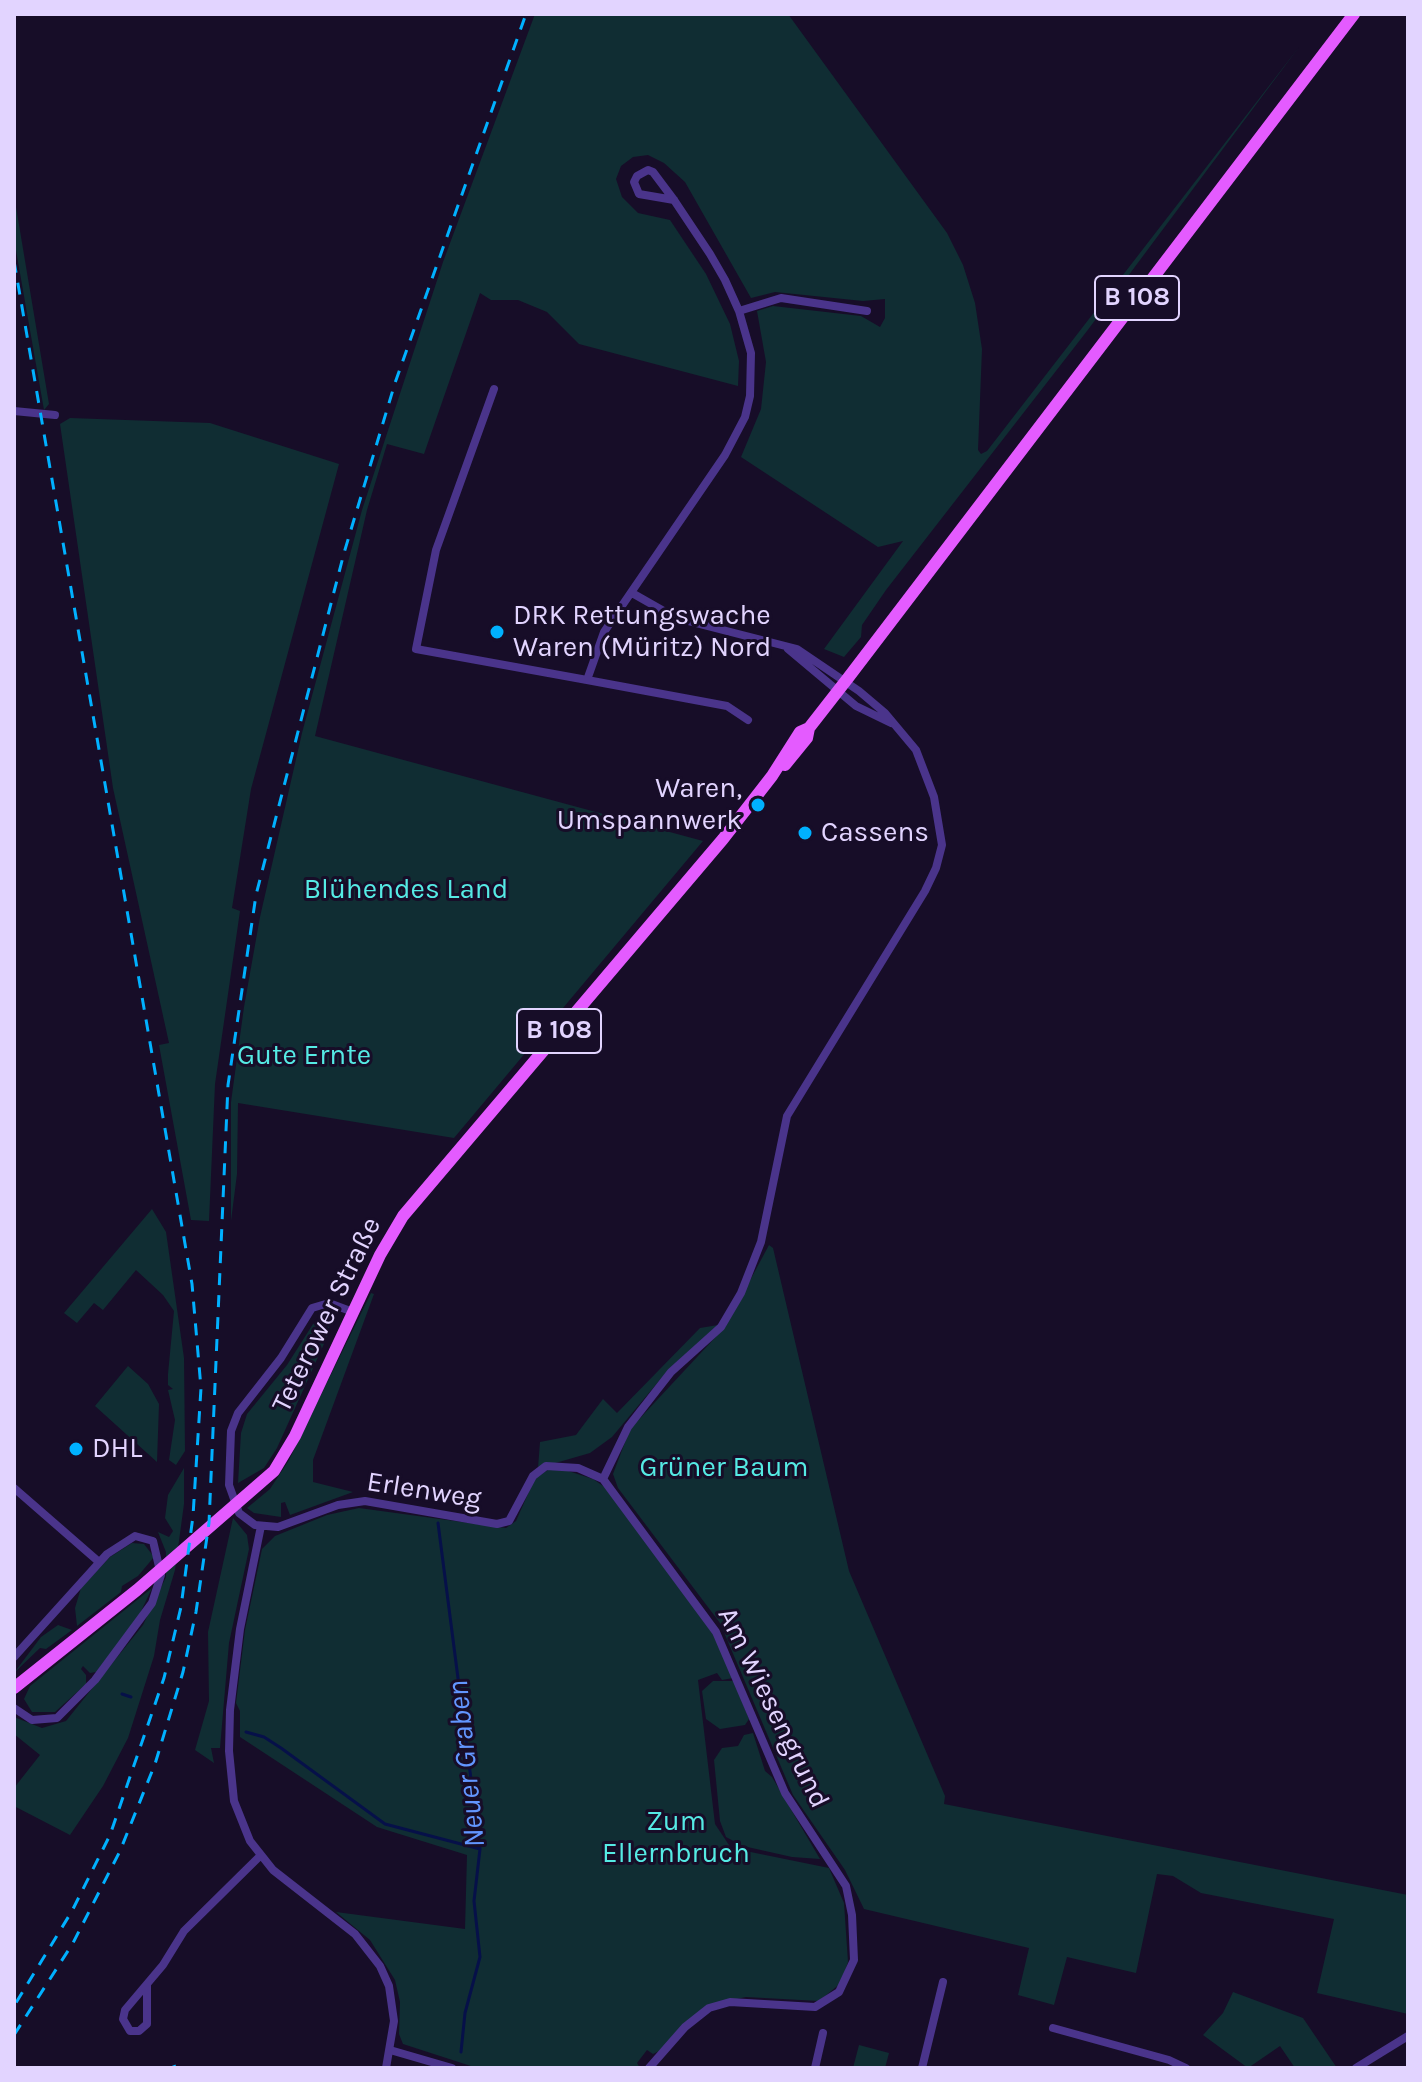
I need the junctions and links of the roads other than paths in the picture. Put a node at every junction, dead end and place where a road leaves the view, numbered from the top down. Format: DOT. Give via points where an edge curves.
graph roads {
  1 [pos="1354,14"];
  2 [pos="674,200"];
  3 [pos="739,311"];
  4 [pos="867,311"];
  5 [pos="494,389"];
  6 [pos="14,411"];
  7 [pos="55,415"];
  8 [pos="632,593"];
  9 [pos="788,649"];
  10 [pos="847,679"];
  11 [pos="587,680"];
  12 [pos="837,692"];
  13 [pos="748,720"];
  14 [pos="891,723"];
  15 [pos="348,1310"];
  16 [pos="603,1479"];
  17 [pos="14,1488"];
  18 [pos="261,1526"];
  19 [pos="99,1562"];
  20 [pos="14,1657"];
  21 [pos="14,1688"];
  22 [pos="14,1708"];
  23 [pos="260,1856"];
  24 [pos="943,1982"];
  25 [pos="147,1985"];
  26 [pos="1053,2028"];
  27 [pos="823,2033"];
  28 [pos="1408,2036"];
  29 [pos="390,2050"];
  30 [pos="653,2067"];
  31 [pos="386,2068"];
  32 [pos="452,2068"];
  33 [pos="815,2068"];
  34 [pos="922,2068"];
  35 [pos="1186,2068"];
  36 [pos="1356,2068"];
  1 -- 10 [label="main road, B 108"];
  2 -- 2 [label="street" via="653,172 637,176 639,194"];
  2 -- 3 [label="street"];
  3 -- 4 [label="street" via="781,298"];
  3 -- 8 [label="street" via="753,375 745,417"];
  5 -- 11 [label="street" via="436,550 416,649"];
  6 -- 7 [label="street"];
  8 -- 9 [label="street" via="676,618"];
  8 -- 11 [label="street" via="604,632"];
  9 -- 10 [label="street" via="810,655"];
  9 -- 12 [label="street"];
  10 -- 12 [label="main road, Teterower Straße / B 108"];
  10 -- 14 [label="street"];
  11 -- 13 [label="street" via="727,706"];
  12 -- 14 [label="street"];
  12 -- 15 [label="main road, Teterower Straße / B 108" via="800,732 715,848 417,1199"];
  14 -- 16 [label="street" via="916,750 934,797 942,845 936,868 794,1101 775,1163 761,1242 741,1293 721,1327 671,1372 626,1431"];
  15 -- 18 [label="street" via="324,1304 307,1313 234,1422 232,1498 244,1518"];
  15 -- 21 [label="main road, Teterower Straße / B 108" via="295,1436 267,1480"];
  16 -- 18 [label="street, Erlenweg" via="578,1468 546,1466 533,1476 503,1524 358,1501 287,1525"];
  16 -- 30 [label="street, Am Wiesengrund" via="716,1632 785,1793 841,1876 852,1915 853,1964 833,1998 805,2008 718,2005 685,2027"];
  17 -- 19 [label="street"];
  18 -- 23 [label="street" via="235,1660 229,1751 234,1801"];
  19 -- 20 [label="street"];
  19 -- 22 [label="street" via="129,1538 140,1535 153,1541 161,1575 152,1603 66,1713 42,1721"];
  23 -- 25 [label="street" via="184,1931"];
  23 -- 29 [label="street" via="373,1955 392,1999"];
  24 -- 34 [label="street"];
  25 -- 25 [label="street" via="123,2015 130,2031 147,2024"];
  26 -- 35 [label="street"];
  27 -- 33 [label="street"];
  28 -- 36 [label="street"];
  29 -- 31 [label="street"];
  29 -- 32 [label="street"];
}
